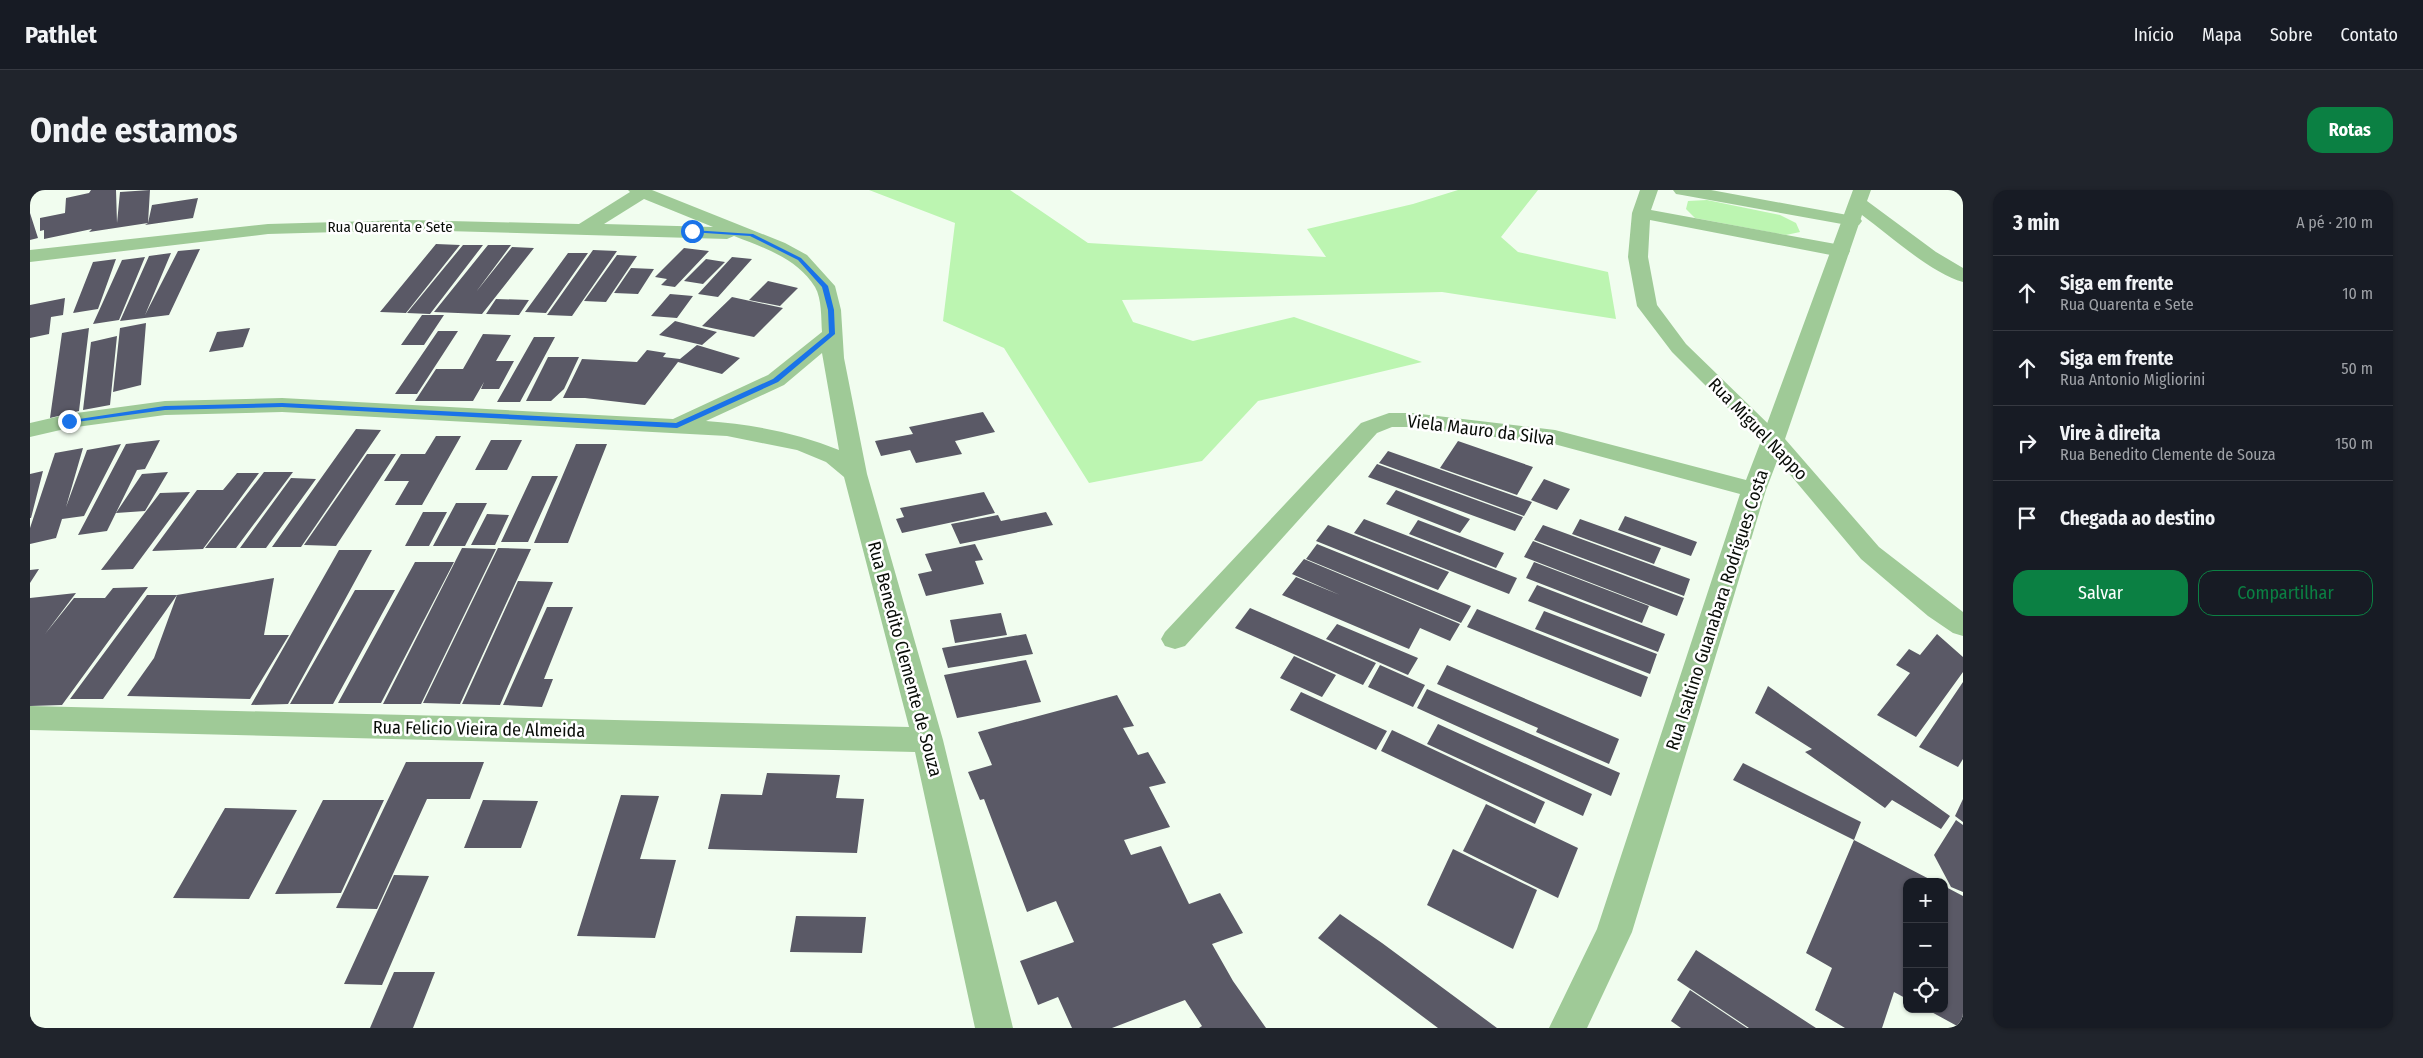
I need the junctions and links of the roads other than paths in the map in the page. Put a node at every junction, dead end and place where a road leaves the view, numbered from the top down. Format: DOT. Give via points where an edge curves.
graph roads {
  1 [pos="1648,190"];
  2 [pos="1682,190"];
  3 [pos="640,191"];
  4 [pos="1641,213"];
  5 [pos="1858,225"];
  6 [pos="582,230"];
  7 [pos="751,235"];
  8 [pos="30,256"];
  9 [pos="1928,256"];
  10 [pos="1963,276"];
  11 [pos="832,334"];
  12 [pos="677,426"];
  13 [pos="30,430"];
  14 [pos="1773,440"];
  15 [pos="855,474"];
  16 [pos="1754,490"];
  17 [pos="1963,626"];
  18 [pos="1175,639"];
  19 [pos="30,718"];
  20 [pos="928,740"];
  21 [pos="994,1028"];
  22 [pos="1568,1028"];
  1 -- 4 [label="street, Rua Miguel Nappo"];
  2 -- 5 [label="street"];
  3 -- 6 [label="street"];
  3 -- 7 [label="street, Rua Benedito Clemente de Souza"];
  4 -- 5 [label="street"];
  4 -- 14 [label="street, Rua Miguel Nappo" via="1638,256 1647,306 1679,348"];
  5 -- 9 [label="street"];
  5 -- 9 [label="street"];
  5 -- 14 [label="street, Rua Isaltino Guanabara Rodrigues Costa"];
  6 -- 7 [label="street, Rua Quarenta e Sete"];
  6 -- 8 [label="street, Rua Quarenta e Sete" via="409,225 268,229"];
  7 -- 11 [label="street, Rua Benedito Clemente de Souza" via="800,259 825,286"];
  9 -- 10 [label="street"];
  11 -- 12 [label="street" via="776,380"];
  11 -- 15 [label="street, Rua Benedito Clemente de Souza" via="833,358"];
  12 -- 13 [label="street" via="282,405 165,408 69,421"];
  12 -- 15 [label="street" via="726,429 804,444 834,457"];
  14 -- 16 [label="street, Rua Isaltino Guanabara Rodrigues Costa"];
  14 -- 17 [label="street, Rua Miguel Nappo" via="1870,554"];
  15 -- 20 [label="street, Rua Benedito Clemente de Souza"];
  16 -- 18 [label="street, Viela Mauro da Silva" via="1555,437 1390,420 1369,428"];
  16 -- 22 [label="street, Rua Isaltino Guanabara Rodrigues Costa" via="1614,932"];
  19 -- 20 [label="street, Rua Felicio Vieira de Almeida"];
  20 -- 21 [label="street, Rua Benedito Clemente de Souza"];
}
